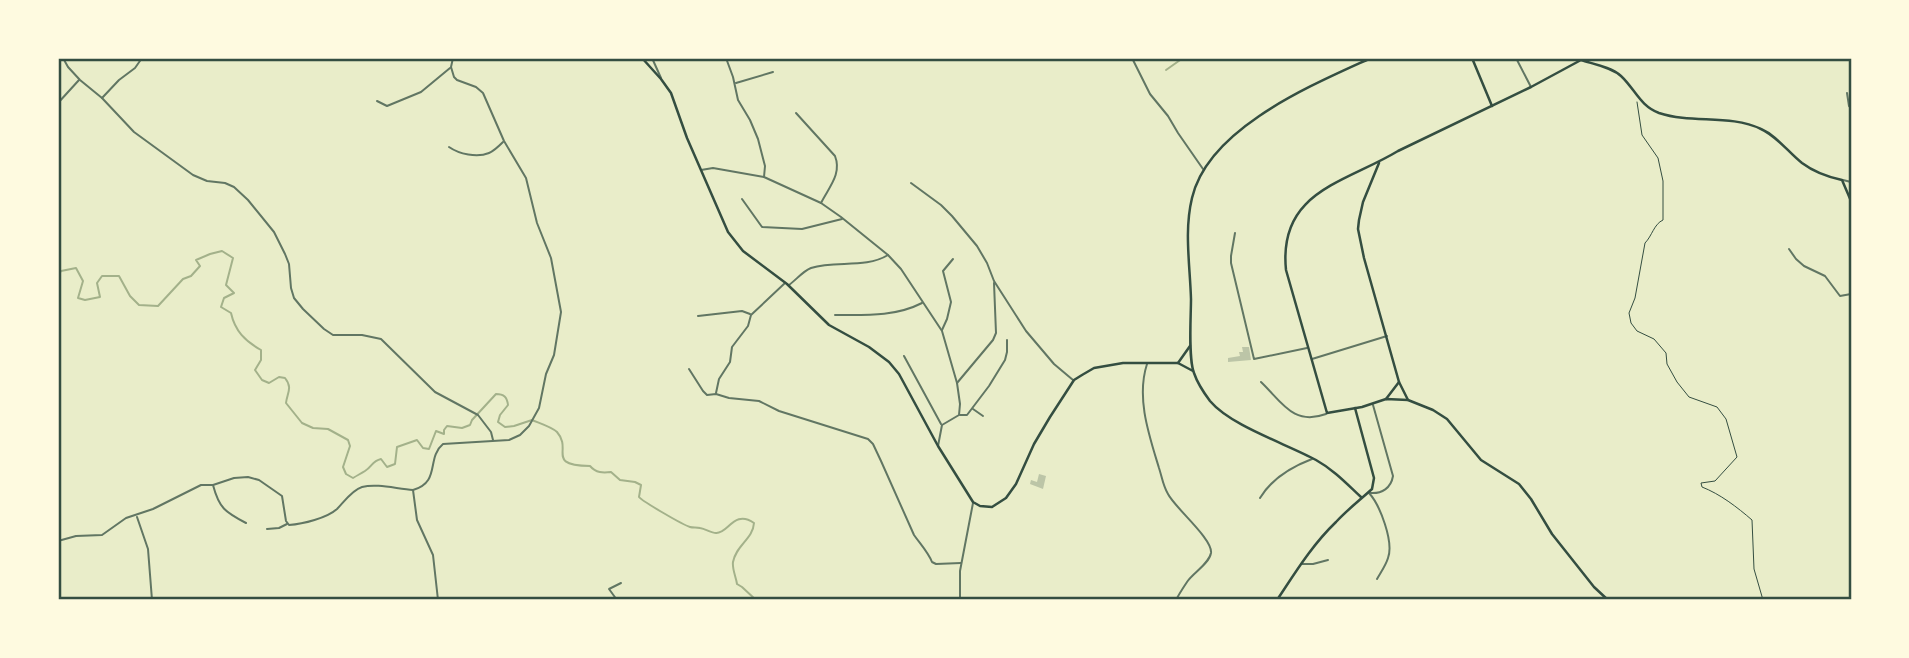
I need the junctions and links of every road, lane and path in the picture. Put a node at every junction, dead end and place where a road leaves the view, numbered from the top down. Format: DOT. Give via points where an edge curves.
graph roads {
  1 [pos="63,58"];
  2 [pos="142,58"];
  3 [pos="453,58"];
  4 [pos="642,58"];
  5 [pos="652,58"];
  6 [pos="726,58"];
  7 [pos="1132,58"];
  8 [pos="1371,58"];
  9 [pos="1472,58"];
  10 [pos="1516,58"];
  11 [pos="451,67"];
  12 [pos="773,72"];
  13 [pos="661,79"];
  14 [pos="80,80"];
  15 [pos="735,83"];
  16 [pos="1531,87"];
  17 [pos="1847,93"];
  18 [pos="1636,96"];
  19 [pos="102,98"];
  20 [pos="377,102"];
  21 [pos="58,103"];
  22 [pos="1492,106"];
  23 [pos="1851,108"];
  24 [pos="796,113"];
  25 [pos="504,141"];
  26 [pos="449,147"];
  27 [pos="1379,163"];
  28 [pos="1203,169"];
  29 [pos="700,170"];
  30 [pos="764,177"];
  31 [pos="1842,180"];
  32 [pos="1851,182"];
  33 [pos="911,183"];
  34 [pos="743,199"];
  35 [pos="1851,201"];
  36 [pos="821,204"];
  37 [pos="843,218"];
  38 [pos="1235,233"];
  39 [pos="1789,249"];
  40 [pos="888,255"];
  41 [pos="953,259"];
  42 [pos="994,281"];
  43 [pos="787,284"];
  44 [pos="1851,295"];
  45 [pos="923,302"];
  46 [pos="751,314"];
  47 [pos="835,315"];
  48 [pos="698,316"];
  49 [pos="942,331"];
  50 [pos="1387,336"];
  51 [pos="1007,340"];
  52 [pos="1192,344"];
  53 [pos="1308,348"];
  54 [pos="904,356"];
  55 [pos="1311,360"];
  56 [pos="1148,363"];
  57 [pos="1178,363"];
  58 [pos="689,369"];
  59 [pos="1193,371"];
  60 [pos="1074,380"];
  61 [pos="1261,382"];
  62 [pos="1399,382"];
  63 [pos="957,383"];
  64 [pos="716,394"];
  65 [pos="1386,399"];
  66 [pos="1408,400"];
  67 [pos="1373,404"];
  68 [pos="1355,408"];
  69 [pos="973,409"];
  70 [pos="1327,413"];
  71 [pos="959,415"];
  72 [pos="983,416"];
  73 [pos="942,425"];
  74 [pos="493,441"];
  75 [pos="938,446"];
  76 [pos="1313,458"];
  77 [pos="213,485"];
  78 [pos="414,490"];
  79 [pos="1368,493"];
  80 [pos="1361,497"];
  81 [pos="1259,498"];
  82 [pos="973,502"];
  83 [pos="137,516"];
  84 [pos="246,523"];
  85 [pos="287,524"];
  86 [pos="267,529"];
  87 [pos="58,541"];
  88 [pos="1328,559"];
  89 [pos="961,563"];
  90 [pos="1300,564"];
  91 [pos="1377,579"];
  92 [pos="621,583"];
  93 [pos="152,600"];
  94 [pos="438,600"];
  95 [pos="617,600"];
  96 [pos="960,600"];
  97 [pos="1176,600"];
  98 [pos="1237,600"];
  99 [pos="1262,600"];
  100 [pos="1277,600"];
  101 [pos="1608,600"];
  102 [pos="1763,600"];
  1 -- 14 [label="street"];
  2 -- 19 [label="street"];
  3 -- 11 [label="street"];
  4 -- 13 [label="main road"];
  5 -- 13 [label="street"];
  6 -- 15 [label="street"];
  7 -- 28 [label="street" via="1153,98"];
  8 -- 28 [label="main road" via="1288,97 1229,140"];
  9 -- 22 [label="main road"];
  10 -- 16 [label="street"];
  11 -- 20 [label="street" via="421,92 387,106"];
  11 -- 25 [label="street" via="457,80 483,93"];
  12 -- 15 [label="street"];
  13 -- 29 [label="main road" via="675,102"];
  14 -- 19 [label="street"];
  14 -- 21 [label="street"];
  15 -- 30 [label="street" via="738,100 758,139"];
  16 -- 18 [label="main road" via="1581,60 1616,72"];
  16 -- 22 [label="main road"];
  17 -- 23 [label="street"];
  18 -- 31 [label="main road" via="1658,113 1760,128 1809,168"];
  18 -- 102 [label="path" via="1642,135 1658,158 1663,220 1645,243 1629,313 1631,323 1666,353 1667,364 1689,397 1717,407 1726,419 1737,457 1714,481 1701,483 1752,520 1754,569"];
  19 -- 74 [label="street" via="129,128 185,170 234,187 248,200 285,254 294,298 324,329 381,339 435,392 478,415"];
  22 -- 27 [label="main road"];
  24 -- 36 [label="street" via="837,160 834,179"];
  25 -- 26 [label="street" via="485,155 463,154"];
  25 -- 74 [label="street" via="526,178 551,258 561,312 557,344 533,421 515,438"];
  27 -- 50 [label="main road" via="1358,229"];
  27 -- 53 [label="main road" via="1312,196 1292,223 1284,255"];
  28 -- 52 [label="main road" via="1192,197 1188,229"];
  29 -- 30 [label="street"];
  29 -- 43 [label="main road" via="732,239"];
  30 -- 36 [label="street"];
  31 -- 32 [label="street"];
  31 -- 35 [label="main road"];
  33 -- 42 [label="street" via="953,216 982,254"];
  34 -- 37 [label="street" via="762,227 802,229"];
  36 -- 37 [label="street"];
  37 -- 40 [label="street"];
  38 -- 53 [label="street" via="1231,263 1254,359"];
  39 -- 44 [label="street" via="1804,266 1825,276 1840,296"];
  40 -- 43 [label="street" via="866,263 810,269"];
  40 -- 45 [label="street"];
  41 -- 49 [label="street" via="943,271 950,302"];
  42 -- 60 [label="street" via="1026,331"];
  42 -- 63 [label="street" via="996,333"];
  43 -- 46 [label="street"];
  43 -- 75 [label="main road" via="829,325 889,362"];
  45 -- 47 [label="street" via="878,314"];
  45 -- 49 [label="street"];
  46 -- 48 [label="street"];
  46 -- 64 [label="street" via="732,347"];
  49 -- 63 [label="street"];
  50 -- 55 [label="street"];
  50 -- 62 [label="main road"];
  51 -- 69 [label="street" via="1004,360"];
  52 -- 57 [label="main road"];
  52 -- 59 [label="main road"];
  53 -- 55 [label="main road"];
  54 -- 73 [label="street"];
  55 -- 70 [label="main road"];
  56 -- 57 [label="main road"];
  56 -- 60 [label="main road" via="1108,364"];
  56 -- 97 [label="street" via="1144,407 1166,491 1211,551"];
  57 -- 59 [label="main road"];
  58 -- 64 [label="street" via="703,391"];
  59 -- 76 [label="main road" via="1218,408"];
  60 -- 82 [label="main road" via="1006,498 992,508"];
  61 -- 70 [label="street" via="1295,416"];
  62 -- 65 [label="main road"];
  62 -- 66 [label="main road"];
  63 -- 71 [label="street"];
  64 -- 89 [label="street" via="759,401 868,439 914,535 932,562"];
  65 -- 66 [label="main road"];
  65 -- 67 [label="main road"];
  66 -- 101 [label="main road" via="1447,419 1481,460 1519,484 1552,534"];
  67 -- 68 [label="main road"];
  67 -- 79 [label="street" via="1393,477 1388,488"];
  68 -- 70 [label="main road"];
  68 -- 79 [label="main road" via="1374,478"];
  69 -- 71 [label="street"];
  69 -- 72 [label="street"];
  71 -- 73 [label="street"];
  73 -- 75 [label="street"];
  74 -- 78 [label="street" via="443,444 430,478"];
  75 -- 82 [label="main road"];
  76 -- 80 [label="main road"];
  76 -- 81 [label="street" via="1282,473"];
  77 -- 83 [label="street" via="197,486"];
  77 -- 84 [label="street" via="222,509"];
  77 -- 85 [label="street" via="241,477 257,479 283,498"];
  78 -- 85 [label="street" via="362,487 326,516"];
  78 -- 94 [label="street" via="417,520 433,555"];
  79 -- 80 [label="main road"];
  79 -- 91 [label="street" via="1375,499 1390,544 1390,556"];
  80 -- 90 [label="main road"];
  82 -- 89 [label="street"];
  83 -- 87 [label="street" via="122,520 102,535"];
  83 -- 93 [label="street" via="148,549"];
  85 -- 86 [label="street"];
  88 -- 90 [label="street"];
  89 -- 96 [label="street"];
  90 -- 100 [label="main road"];
  92 -- 95 [label="street" via="609,589"];
  98 -- 99 [label="street"];
}
